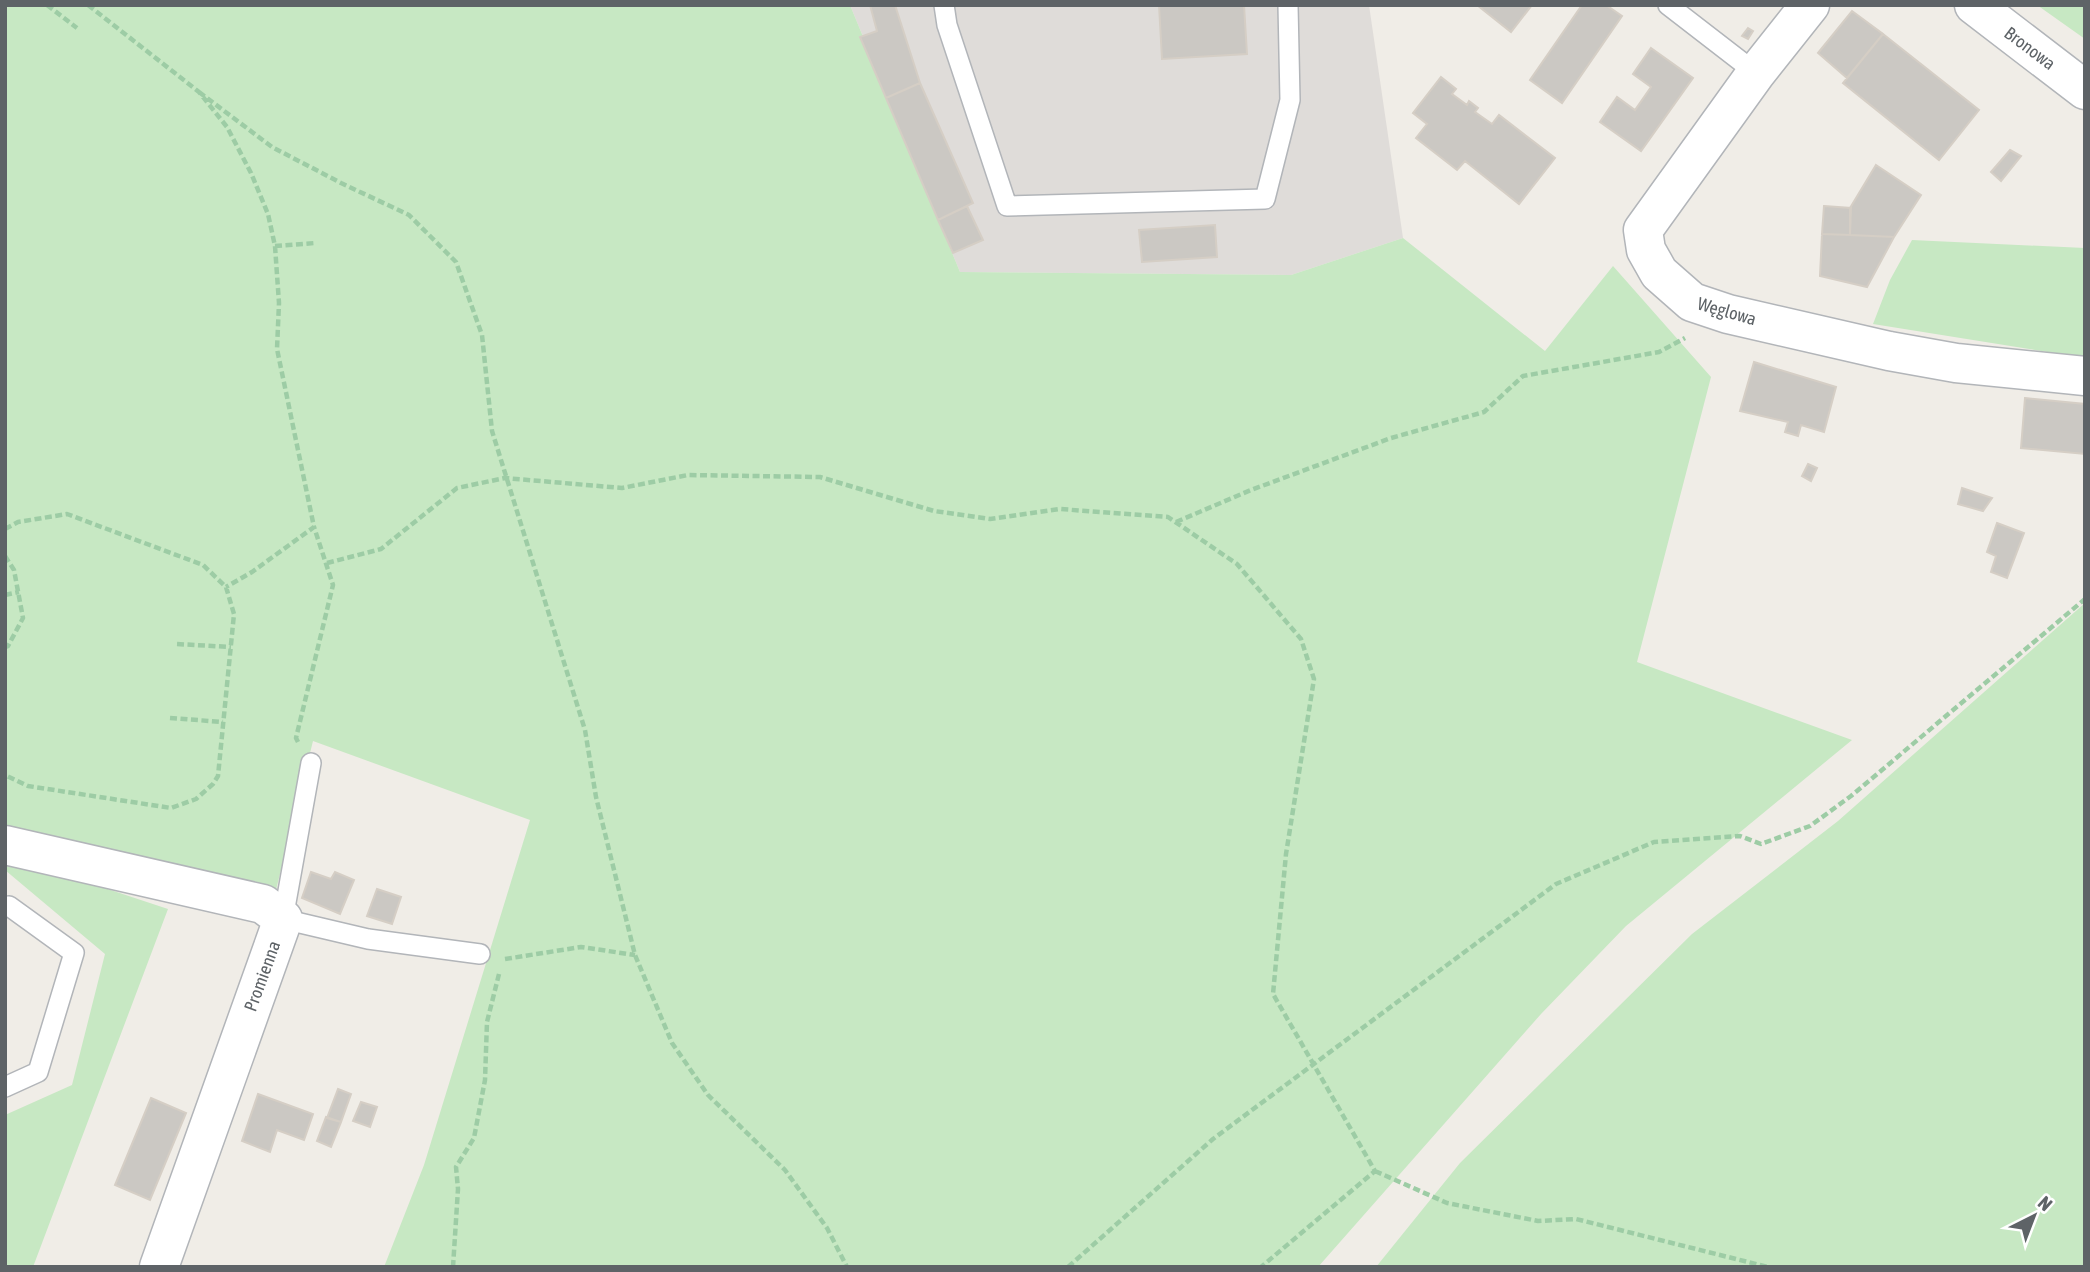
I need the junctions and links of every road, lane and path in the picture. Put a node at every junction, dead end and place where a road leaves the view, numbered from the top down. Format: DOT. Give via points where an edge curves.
graph roads {
  1 [pos="47,5"];
  2 [pos="88,5"];
  3 [pos="944,5"];
  4 [pos="1287,5"];
  5 [pos="1668,5"];
  6 [pos="1810,5"];
  7 [pos="1974,5"];
  8 [pos="77,28"];
  9 [pos="1756,73"];
  10 [pos="2085,90"];
  11 [pos="199,92"];
  12 [pos="315,243"];
  13 [pos="275,246"];
  14 [pos="1722,312"];
  15 [pos="2085,376"];
  16 [pos="505,478"];
  17 [pos="1176,522"];
  18 [pos="314,527"];
  19 [pos="5,529"];
  20 [pos="5,556"];
  21 [pos="327,563"];
  22 [pos="226,587"];
  23 [pos="19,592"];
  24 [pos="5,595"];
  25 [pos="2085,599"];
  26 [pos="177,644"];
  27 [pos="5,647"];
  28 [pos="231,647"];
  29 [pos="170,718"];
  30 [pos="223,722"];
  31 [pos="311,763"];
  32 [pos="5,775"];
  33 [pos="5,845"];
  34 [pos="6,908"];
  35 [pos="283,919"];
  36 [pos="480,954"];
  37 [pos="635,955"];
  38 [pos="503,959"];
  39 [pos="1311,1064"];
  40 [pos="5,1087"];
  41 [pos="1375,1171"];
  42 [pos="159,1267"];
  43 [pos="453,1267"];
  44 [pos="847,1267"];
  45 [pos="1068,1267"];
  46 [pos="1261,1267"];
  47 [pos="1768,1267"];
  1 -- 8 [label="path"];
  2 -- 11 [label="path"];
  3 -- 4 [label="lane" via="1007,206 1265,199 1290,100"];
  5 -- 9 [label="lane"];
  6 -- 9 [label="street, Węglowa"];
  7 -- 10 [label="street, Bronowa"];
  9 -- 14 [label="street, Węglowa" via="1643,230 1646,250 1659,274 1692,302"];
  11 -- 13 [label="path" via="227,127 251,173"];
  11 -- 16 [label="path" via="272,147 409,215 456,262 482,335 492,431"];
  12 -- 13 [label="path"];
  13 -- 18 [label="path" via="277,349"];
  14 -- 15 [label="street, Węglowa" via="1929,358"];
  14 -- 17 [label="path" via="1658,352 1523,376 1484,412 1391,438"];
  16 -- 17 [label="path" via="622,488 688,475 820,477 934,510 990,519 1060,509 1168,517"];
  16 -- 21 [label="path" via="457,488 381,549"];
  16 -- 37 [label="path" via="585,730 596,797"];
  17 -- 39 [label="path" via="1237,564 1301,639 1314,679 1286,854 1273,994"];
  18 -- 21 [label="path"];
  18 -- 22 [label="path"];
  19 -- 22 [label="path" via="18,522 66,514 203,565"];
  20 -- 23 [label="path" via="15,570"];
  21 -- 31 [label="path" via="332,585 296,738"];
  22 -- 28 [label="path" via="234,614"];
  23 -- 24 [label="path"];
  23 -- 27 [label="path" via="23,618"];
  25 -- 39 [label="path" via="1811,826 1761,844 1740,836 1654,842 1556,884"];
  26 -- 28 [label="path"];
  28 -- 30 [label="path"];
  29 -- 30 [label="path"];
  30 -- 32 [label="path" via="218,776 196,799 171,808 28,786"];
  31 -- 35 [label="lane"];
  33 -- 35 [label="street, Promienna" via="263,904"];
  34 -- 40 [label="lane" via="74,953 38,1072"];
  35 -- 36 [label="lane" via="368,939"];
  35 -- 42 [label="street, Promienna"];
  36 -- 38 [label="path"];
  37 -- 38 [label="path" via="581,947"];
  37 -- 44 [label="path" via="672,1043 708,1096 785,1170 827,1228"];
  38 -- 43 [label="path" via="487,1023 485,1080 474,1138 456,1167"];
  39 -- 41 [label="path"];
  39 -- 45 [label="path" via="1213,1139"];
  41 -- 46 [label="path"];
  41 -- 47 [label="path" via="1447,1203 1538,1221 1576,1219"];
}
